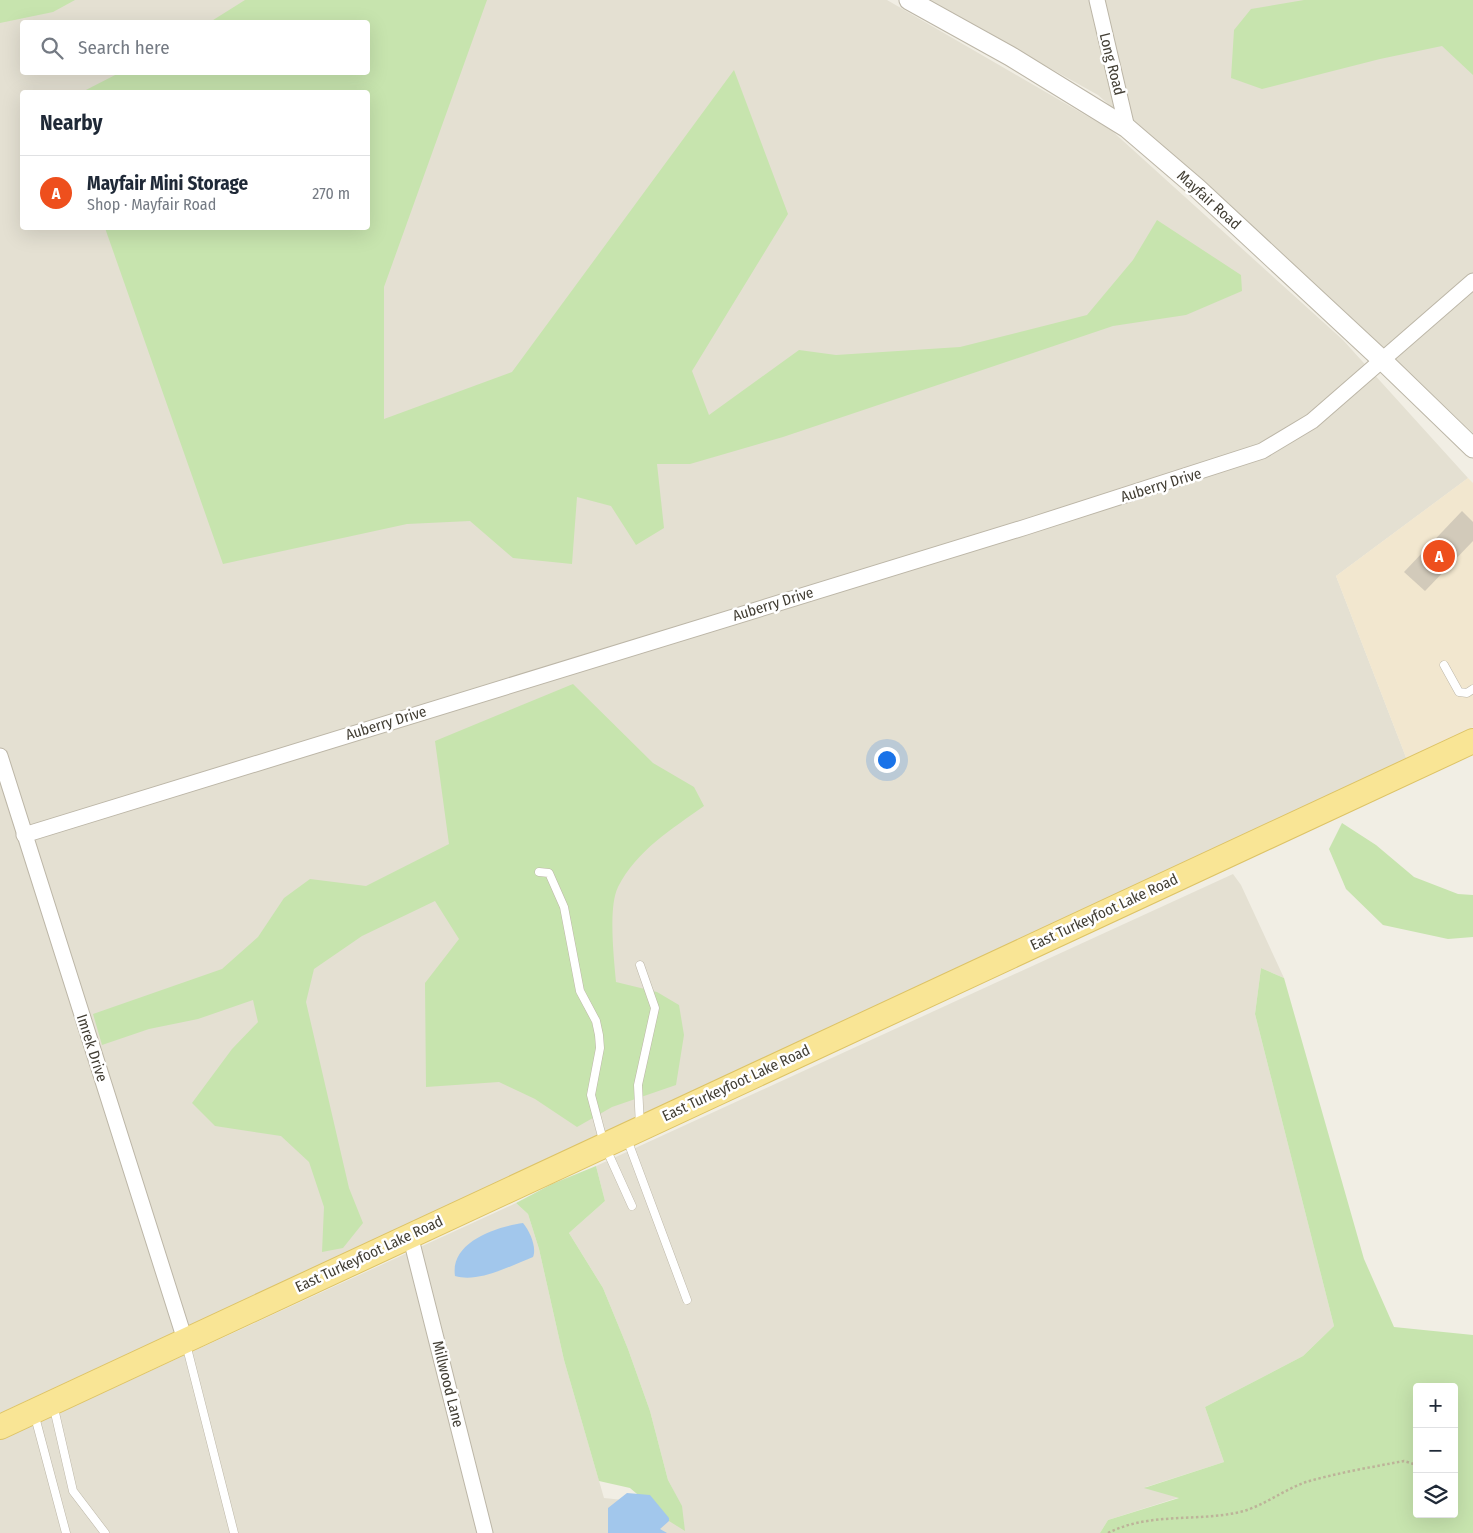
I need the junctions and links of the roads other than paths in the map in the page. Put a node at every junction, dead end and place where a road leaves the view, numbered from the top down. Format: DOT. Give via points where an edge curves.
graph roads {
  1 [pos="909,0"];
  2 [pos="1097,0"];
  3 [pos="1127,128"];
  4 [pos="1473,281"];
  5 [pos="1381,359"];
  6 [pos="1473,448"];
  7 [pos="1444,665"];
  8 [pos="1473,689"];
  9 [pos="1473,740"];
  10 [pos="0,756"];
  11 [pos="24,835"];
  12 [pos="539,872"];
  13 [pos="640,966"];
  14 [pos="623,1136"];
  15 [pos="632,1206"];
  16 [pos="410,1236"];
  17 [pos="687,1300"];
  18 [pos="185,1340"];
  19 [pos="43,1407"];
  20 [pos="0,1427"];
  21 [pos="66,1533"];
  22 [pos="105,1533"];
  23 [pos="234,1533"];
  24 [pos="485,1533"];
  1 -- 3 [label="street, Mayfair Road" via="1010,56"];
  2 -- 3 [label="street, Long Road"];
  3 -- 5 [label="street, Mayfair Road" via="1197,188"];
  4 -- 5 [label="street, Auberry Drive"];
  5 -- 6 [label="street, Mayfair Road"];
  5 -- 11 [label="street, Auberry Drive" via="1312,421 1267,449 1234,462"];
  7 -- 8 [label="lane" via="1459,692 1467,693"];
  9 -- 14 [label="main road, East Turkeyfoot Lake Road"];
  10 -- 11 [label="street, Imrek Drive"];
  11 -- 18 [label="street, Imrek Drive"];
  12 -- 14 [label="lane" via="549,874 564,907 580,991 596,1021 600,1048 591,1095"];
  13 -- 14 [label="lane" via="655,1008"];
  14 -- 15 [label="lane"];
  14 -- 16 [label="main road, East Turkeyfoot Lake Road"];
  14 -- 17 [label="lane"];
  16 -- 18 [label="main road, East Turkeyfoot Lake Road"];
  16 -- 24 [label="street, Millwood Lane"];
  18 -- 19 [label="main road, East Turkeyfoot Lake Road"];
  18 -- 23 [label="lane"];
  19 -- 20 [label="main road, East Turkeyfoot Lake Road"];
  19 -- 21 [label="lane"];
  19 -- 22 [label="lane" via="73,1491"];
}
